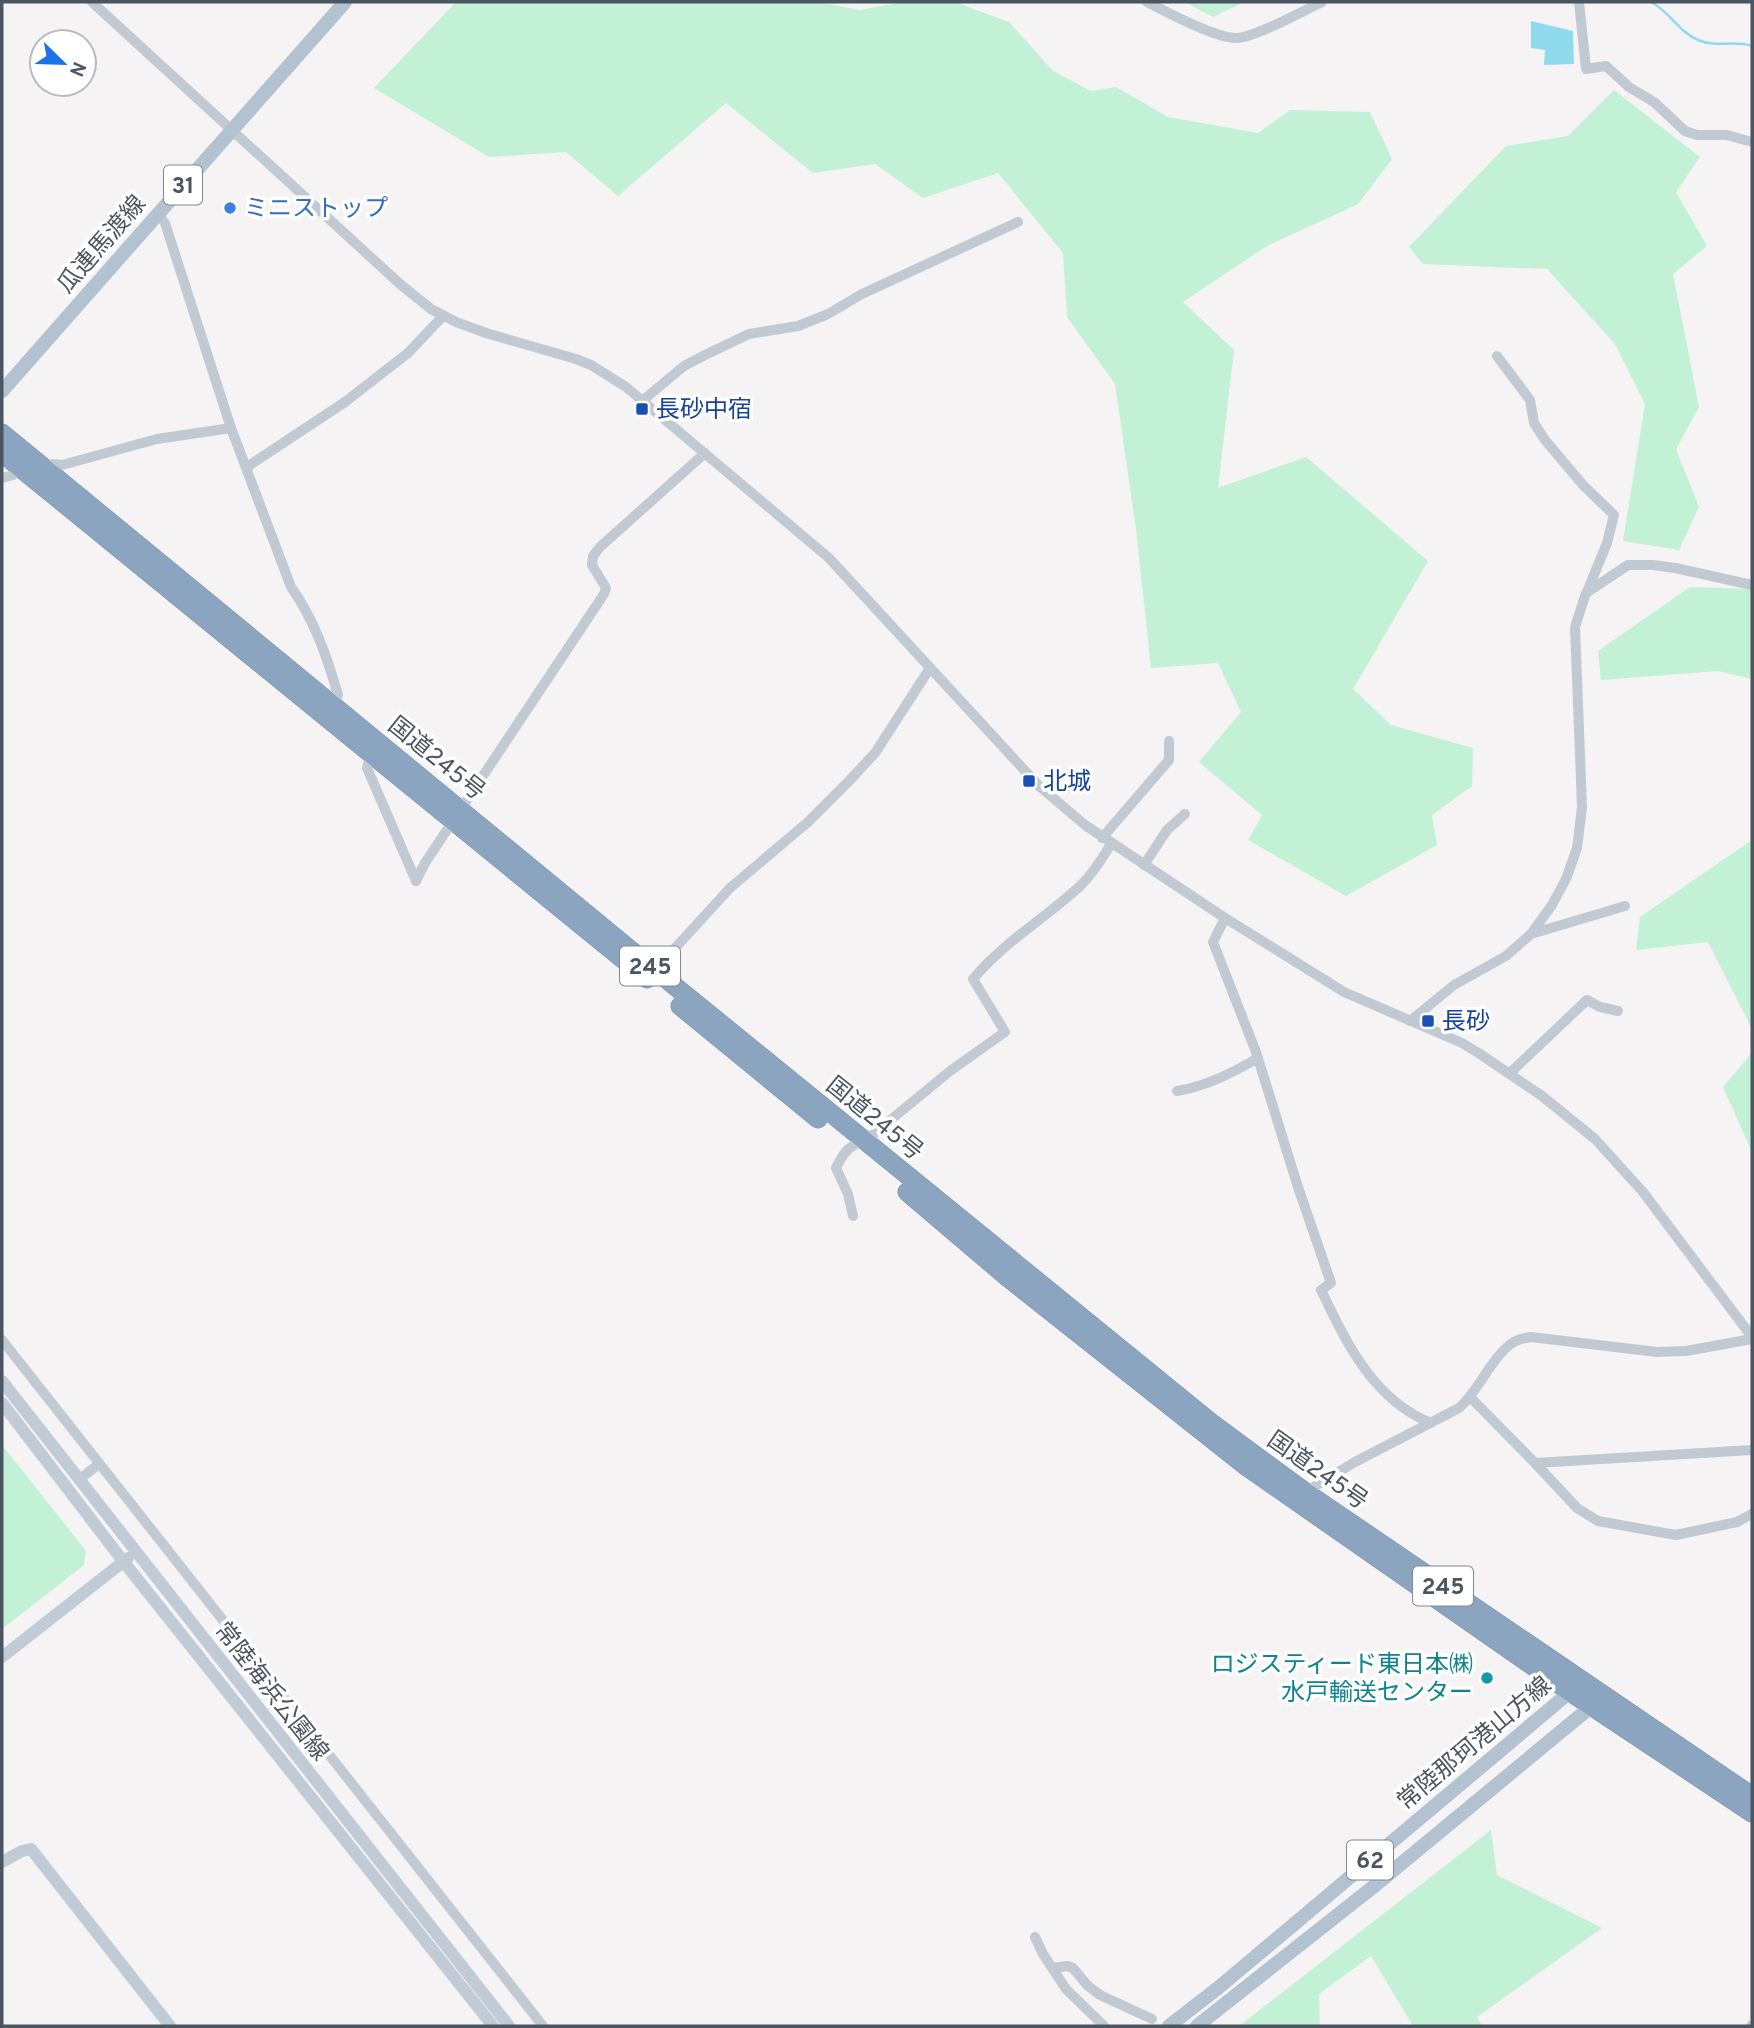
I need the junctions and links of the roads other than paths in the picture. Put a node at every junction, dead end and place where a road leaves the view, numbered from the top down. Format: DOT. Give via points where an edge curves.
graph roads {
  1 [pos="92,2"];
  2 [pos="345,2"];
  3 [pos="1147,2"];
  4 [pos="1322,2"];
  5 [pos="1579,2"];
  6 [pos="233,129"];
  7 [pos="1752,142"];
  8 [pos="158,214"];
  9 [pos="1018,222"];
  10 [pos="443,316"];
  11 [pos="1497,356"];
  12 [pos="2,391"];
  13 [pos="642,401"];
  14 [pos="231,428"];
  15 [pos="2,433"];
  16 [pos="2,453"];
  17 [pos="705,453"];
  18 [pos="53,464"];
  19 [pos="247,467"];
  20 [pos="13,475"];
  21 [pos="2,478"];
  22 [pos="1752,585"];
  23 [pos="1586,593"];
  24 [pos="930,668"];
  25 [pos="334,704"];
  26 [pos="1169,741"];
  27 [pos="370,755"];
  28 [pos="1185,814"];
  29 [pos="456,815"];
  30 [pos="1107,841"];
  31 [pos="1144,865"];
  32 [pos="1626,906"];
  33 [pos="1224,918"];
  34 [pos="1531,934"];
  35 [pos="655,970"];
  36 [pos="1618,1011"];
  37 [pos="1410,1021"];
  38 [pos="1258,1058"];
  39 [pos="1510,1073"];
  40 [pos="1177,1091"];
  41 [pos="858,1143"];
  42 [pos="853,1216"];
  43 [pos="1752,1338"];
  44 [pos="2,1340"];
  45 [pos="2,1381"];
  46 [pos="1471,1398"];
  47 [pos="2,1404"];
  48 [pos="1431,1423"];
  49 [pos="1752,1450"];
  50 [pos="1535,1463"];
  51 [pos="99,1464"];
  52 [pos="80,1478"];
  53 [pos="1300,1497"];
  54 [pos="1752,1514"];
  55 [pos="137,1551"];
  56 [pos="123,1561"];
  57 [pos="2,1657"];
  58 [pos="1576,1687"];
  59 [pos="1597,1701"];
  60 [pos="1752,1796"];
  61 [pos="1752,1814"];
  62 [pos="2,1862"];
  63 [pos="1035,1937"];
  64 [pos="1052,1968"];
  65 [pos="1153,2019"];
  66 [pos="170,2026"];
  67 [pos="493,2026"];
  68 [pos="509,2026"];
  69 [pos="543,2026"];
  70 [pos="1104,2026"];
  71 [pos="1169,2026"];
  72 [pos="1197,2026"];
  1 -- 6 [label="street"];
  2 -- 6 [label="main road, 瓜連馬渡線 / 31"];
  3 -- 4 [label="street" via="1216,36 1238,38"];
  5 -- 7 [label="street" via="1586,69 1606,66 1685,131"];
  6 -- 8 [label="main road, 瓜連馬渡線 / 31"];
  6 -- 10 [label="street" via="400,284"];
  8 -- 12 [label="main road, 瓜連馬渡線 / 31"];
  8 -- 14 [label="street" via="165,223"];
  9 -- 13 [label="street" via="828,314 798,326 750,334 705,355"];
  10 -- 13 [label="street" via="591,365"];
  10 -- 19 [label="street" via="408,353 345,402"];
  11 -- 23 [label="street" via="1530,400 1534,423 1545,440 1614,515"];
  13 -- 17 [label="street"];
  14 -- 18 [label="street" via="157,439"];
  14 -- 19 [label="street"];
  15 -- 25 [label="highway, 国道245号 / 245"];
  16 -- 27 [label="highway, 国道245号 / 245"];
  17 -- 24 [label="street" via="829,558"];
  17 -- 29 [label="street" via="593,556 592,565 606,588 604,594"];
  19 -- 25 [label="street" via="291,587 324,648 338,695"];
  20 -- 21 [label="street"];
  22 -- 23 [label="street" via="1675,568 1628,565"];
  23 -- 34 [label="street" via="1575,627 1582,807 1577,848 1561,888"];
  24 -- 30 [label="street" via="1039,786"];
  24 -- 35 [label="street" via="875,753 808,822 730,888"];
  25 -- 29 [label="highway, 国道245号 / 245"];
  26 -- 30 [label="street" via="1169,760"];
  27 -- 29 [label="highway, 国道245号 / 245"];
  27 -- 29 [label="street" via="367,768 416,881"];
  28 -- 31 [label="street" via="1167,830"];
  29 -- 35 [label="highway, 国道245号 / 245"];
  29 -- 41 [label="highway, 国道245号 / 245"];
  30 -- 31 [label="street"];
  30 -- 41 [label="street" via="1081,886 972,979 1004,1032"];
  31 -- 33 [label="street"];
  32 -- 34 [label="street"];
  33 -- 37 [label="street" via="1344,992"];
  33 -- 38 [label="street" via="1213,942"];
  34 -- 37 [label="street" via="1506,956 1454,985"];
  35 -- 41 [label="highway, 国道245号 / 245"];
  36 -- 39 [label="street" via="1587,1000"];
  37 -- 39 [label="street" via="1462,1043"];
  38 -- 40 [label="street" via="1199,1087"];
  38 -- 48 [label="street" via="1331,1283 1321,1290 1355,1356 1381,1390"];
  39 -- 43 [label="street" via="1595,1139 1616,1161"];
  41 -- 42 [label="street" via="845,1150 836,1168"];
  41 -- 53 [label="highway, 国道245号 / 245"];
  43 -- 46 [label="street" via="1657,1352 1531,1337 1514,1342 1495,1361"];
  44 -- 51 [label="street"];
  45 -- 52 [label="main road, 常陸海浜公園線"];
  46 -- 48 [label="street"];
  46 -- 50 [label="street"];
  47 -- 56 [label="main road, 常陸海浜公園線"];
  48 -- 53 [label="street"];
  49 -- 50 [label="street"];
  50 -- 54 [label="street" via="1577,1508 1598,1521 1676,1535 1737,1522"];
  51 -- 52 [label="street"];
  51 -- 69 [label="street"];
  52 -- 55 [label="main road, 常陸海浜公園線"];
  53 -- 58 [label="highway, 国道245号 / 245"];
  55 -- 56 [label="main road"];
  55 -- 68 [label="main road, 常陸海浜公園線"];
  56 -- 57 [label="main road"];
  56 -- 67 [label="main road, 常陸海浜公園線"];
  58 -- 59 [label="highway, 国道245号 / 245"];
  58 -- 71 [label="main road, 常陸那珂港山方線 / 62"];
  59 -- 60 [label="highway, 国道245号 / 245"];
  59 -- 61 [label="highway, 国道245号 / 245"];
  59 -- 72 [label="main road, 常陸那珂港山方線 / 62"];
  62 -- 66 [label="main road" via="31,1849"];
  63 -- 64 [label="street"];
  64 -- 65 [label="street" via="1073,1968 1100,1995"];
  64 -- 70 [label="street" via="1066,1989"];
}
